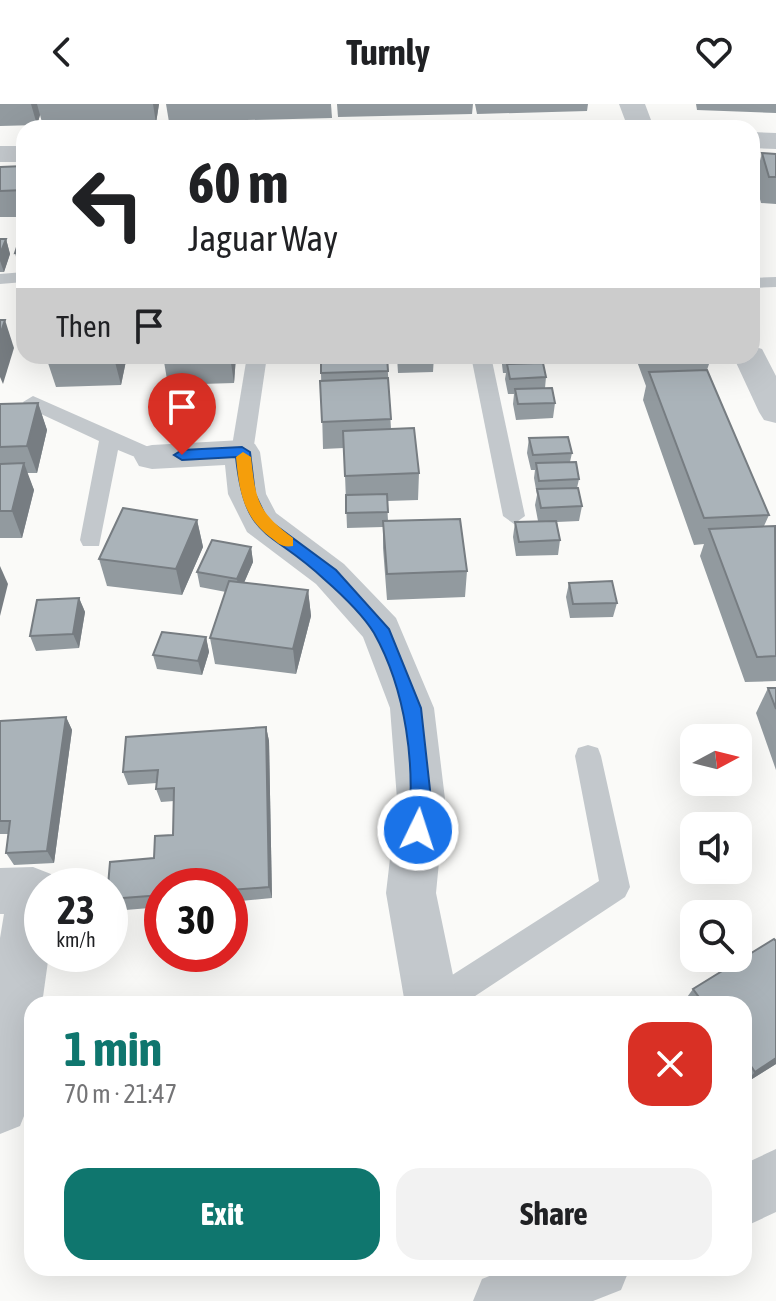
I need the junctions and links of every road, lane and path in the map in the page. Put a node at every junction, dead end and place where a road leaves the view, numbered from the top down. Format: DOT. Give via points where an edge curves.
graph roads {
  1 [pos="256,364"];
  2 [pos="483,364"];
  3 [pos="754,364"];
  4 [pos="33,402"];
  5 [pos="776,412"];
  6 [pos="110,438"];
  7 [pos="242,452"];
  8 [pos="152,457"];
  9 [pos="514,516"];
  10 [pos="91,540"];
  11 [pos="588,756"];
  12 [pos="0,891"];
  13 [pos="432,996"];
  14 [pos="446,996"];
  15 [pos="0,1106"];
  16 [pos="776,1179"];
  17 [pos="752,1192"];
  18 [pos="565,1276"];
  19 [pos="510,1289"];
  1 -- 7 [label="lane"];
  2 -- 9 [label="lane"];
  3 -- 5 [label="street"];
  4 -- 6 [label="lane"];
  6 -- 8 [label="lane"];
  6 -- 10 [label="lane"];
  7 -- 8 [label="street"];
  7 -- 13 [label="street" via="247,494 261,522 330,574 381,629 412,708 421,799 411,893"];
  11 -- 14 [label="lane" via="615,887"];
  12 -- 15 [label="street" via="33,890"];
  16 -- 17 [label="street"];
  18 -- 19 [label="street"];
}
